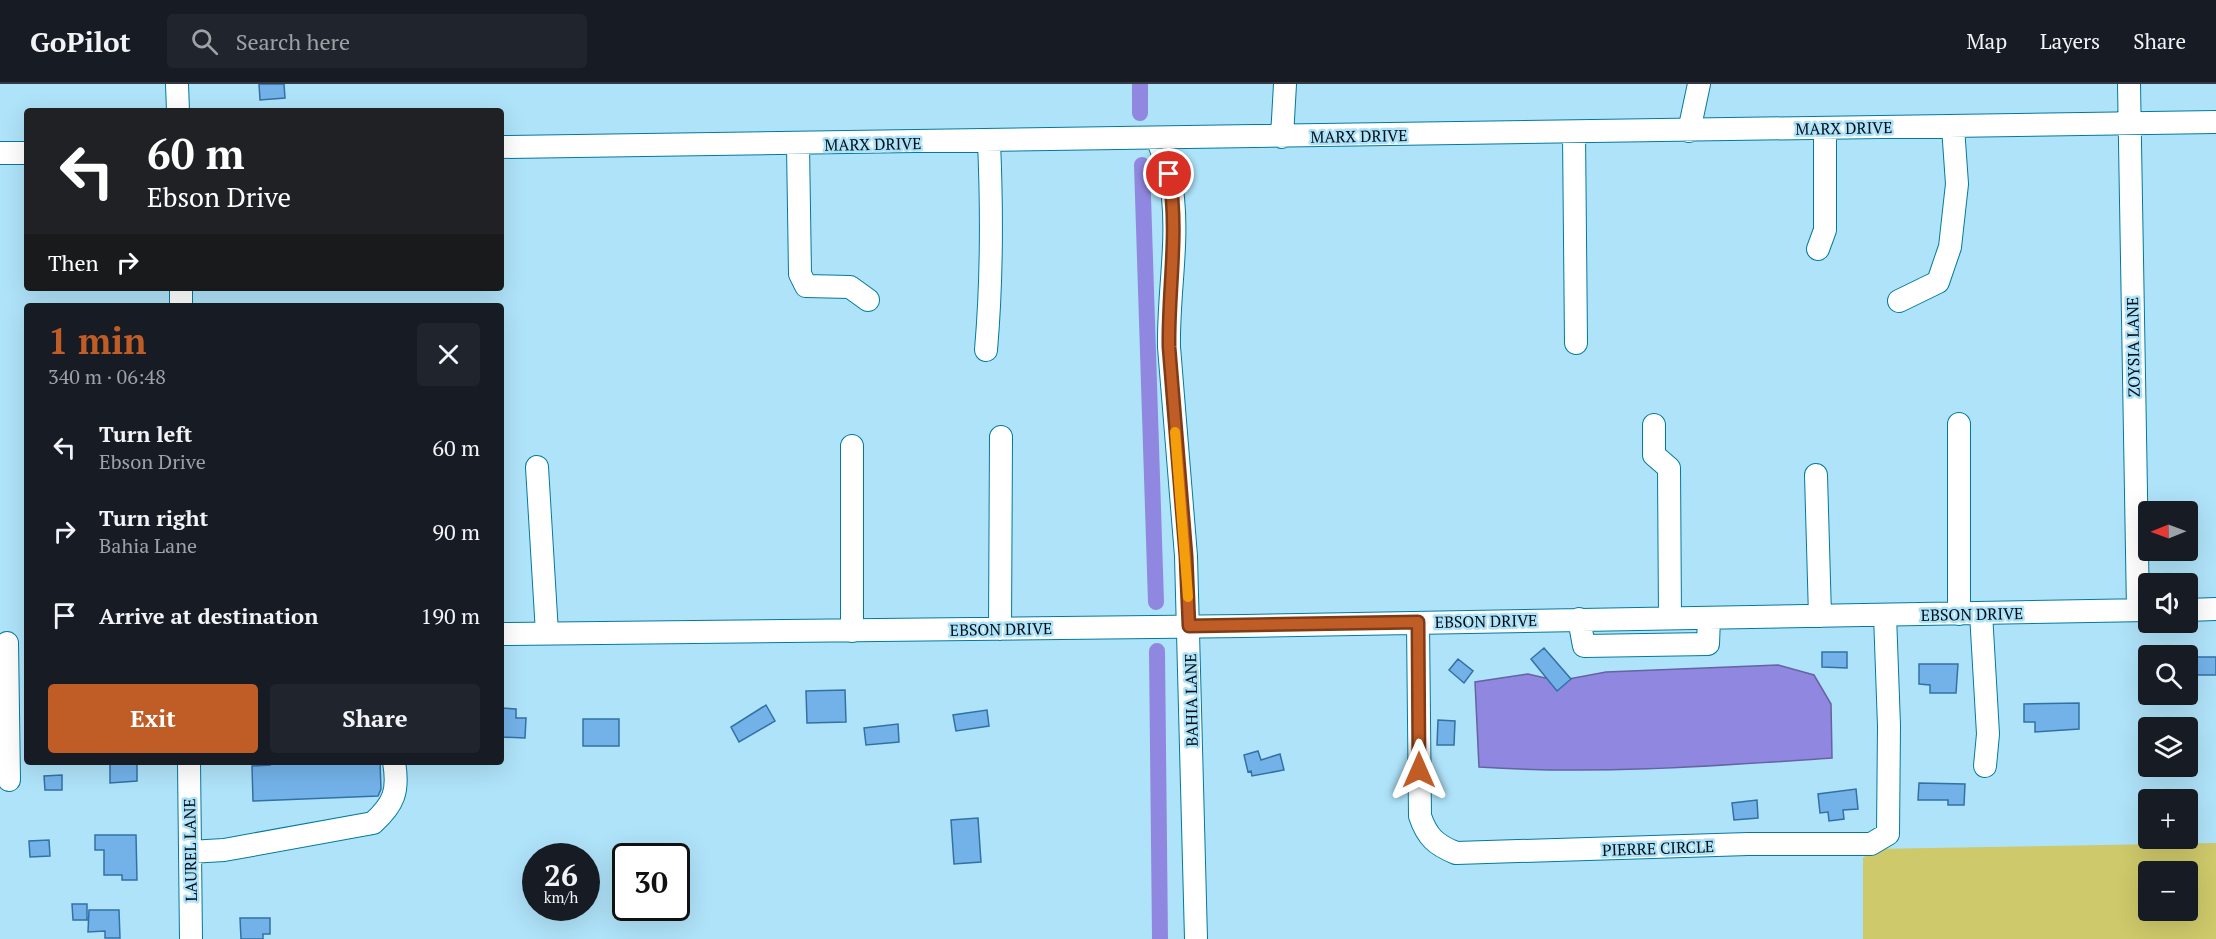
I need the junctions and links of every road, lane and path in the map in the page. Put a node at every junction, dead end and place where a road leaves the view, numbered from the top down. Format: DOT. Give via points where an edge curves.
graph roads {
  1 [pos="177,84"];
  2 [pos="1285,84"];
  3 [pos="1699,84"];
  4 [pos="2129,84"];
  5 [pos="178,108"];
  6 [pos="2216,122"];
  7 [pos="2130,124"];
  8 [pos="1953,127"];
  9 [pos="1825,129"];
  10 [pos="1689,131"];
  11 [pos="1574,133"];
  12 [pos="1282,137"];
  13 [pos="1158,139"];
  14 [pos="989,142"];
  15 [pos="798,145"];
  16 [pos="504,147"];
  17 [pos="0,153"];
  18 [pos="24,153"];
  19 [pos="1818,249"];
  20 [pos="868,300"];
  21 [pos="1899,301"];
  22 [pos="1576,343"];
  23 [pos="986,350"];
  24 [pos="1959,424"];
  25 [pos="1654,425"];
  26 [pos="1001,437"];
  27 [pos="852,446"];
  28 [pos="537,467"];
  29 [pos="1816,475"];
  30 [pos="2142,573"];
  31 [pos="2216,609"];
  32 [pos="2138,610"];
  33 [pos="2198,610"];
  34 [pos="1970,614"];
  35 [pos="1885,615"];
  36 [pos="1820,616"];
  37 [pos="1670,618"];
  38 [pos="1709,618"];
  39 [pos="1579,619"];
  40 [pos="1418,622"];
  41 [pos="1189,626"];
  42 [pos="1000,629"];
  43 [pos="852,631"];
  44 [pos="547,633"];
  45 [pos="504,634"];
  46 [pos="11,643"];
  47 [pos="189,765"];
  48 [pos="394,765"];
  49 [pos="1985,766"];
  50 [pos="9,780"];
  51 [pos="190,852"];
  52 [pos="191,939"];
  53 [pos="1196,939"];
  1 -- 5 [label="street"];
  2 -- 12 [label="street"];
  3 -- 10 [label="street"];
  4 -- 7 [label="street, ZOYSIA LANE"];
  6 -- 7 [label="street, MARX DRIVE"];
  7 -- 8 [label="street, MARX DRIVE"];
  7 -- 30 [label="street, ZOYSIA LANE"];
  8 -- 9 [label="street, MARX DRIVE"];
  8 -- 21 [label="street" via="1957,184 1950,247 1938,282"];
  9 -- 10 [label="street, MARX DRIVE"];
  9 -- 19 [label="street" via="1826,230"];
  10 -- 11 [label="street, MARX DRIVE"];
  11 -- 12 [label="street, MARX DRIVE"];
  11 -- 22 [label="street"];
  12 -- 13 [label="street, MARX DRIVE"];
  13 -- 14 [label="street, MARX DRIVE"];
  13 -- 41 [label="street, BAHIA LANE" via="1173,197 1169,347"];
  14 -- 15 [label="street, MARX DRIVE"];
  14 -- 23 [label="street" via="992,207"];
  15 -- 16 [label="street, MARX DRIVE"];
  15 -- 20 [label="street" via="800,274 806,286 850,286"];
  17 -- 18 [label="street"];
  24 -- 34 [label="street"];
  25 -- 37 [label="street" via="1654,455 1669,468"];
  26 -- 42 [label="street"];
  27 -- 43 [label="street"];
  28 -- 44 [label="street"];
  29 -- 36 [label="street"];
  31 -- 33 [label="street"];
  32 -- 34 [label="street, EBSON DRIVE"];
  34 -- 35 [label="street, EBSON DRIVE"];
  34 -- 49 [label="street" via="1988,734"];
  35 -- 36 [label="street, EBSON DRIVE"];
  35 -- 40 [label="street, PIERRE CIRCLE" via="1888,834 1871,844 1478,853 1456,853 1439,847 1426,833 1420,816"];
  36 -- 38 [label="street, EBSON DRIVE"];
  37 -- 38 [label="street, EBSON DRIVE"];
  37 -- 39 [label="street, EBSON DRIVE"];
  38 -- 39 [label="street" via="1708,645 1584,646"];
  39 -- 40 [label="street, EBSON DRIVE"];
  40 -- 41 [label="street, EBSON DRIVE"];
  41 -- 42 [label="street, EBSON DRIVE"];
  41 -- 53 [label="street, BAHIA LANE"];
  42 -- 43 [label="street, EBSON DRIVE"];
  43 -- 44 [label="street, EBSON DRIVE"];
  44 -- 45 [label="street, EBSON DRIVE"];
  46 -- 50 [label="street"];
  47 -- 51 [label="street, LAUREL LANE"];
  48 -- 51 [label="street" via="396,789 389,809 373,823 224,850"];
  51 -- 52 [label="street, LAUREL LANE"];
}
